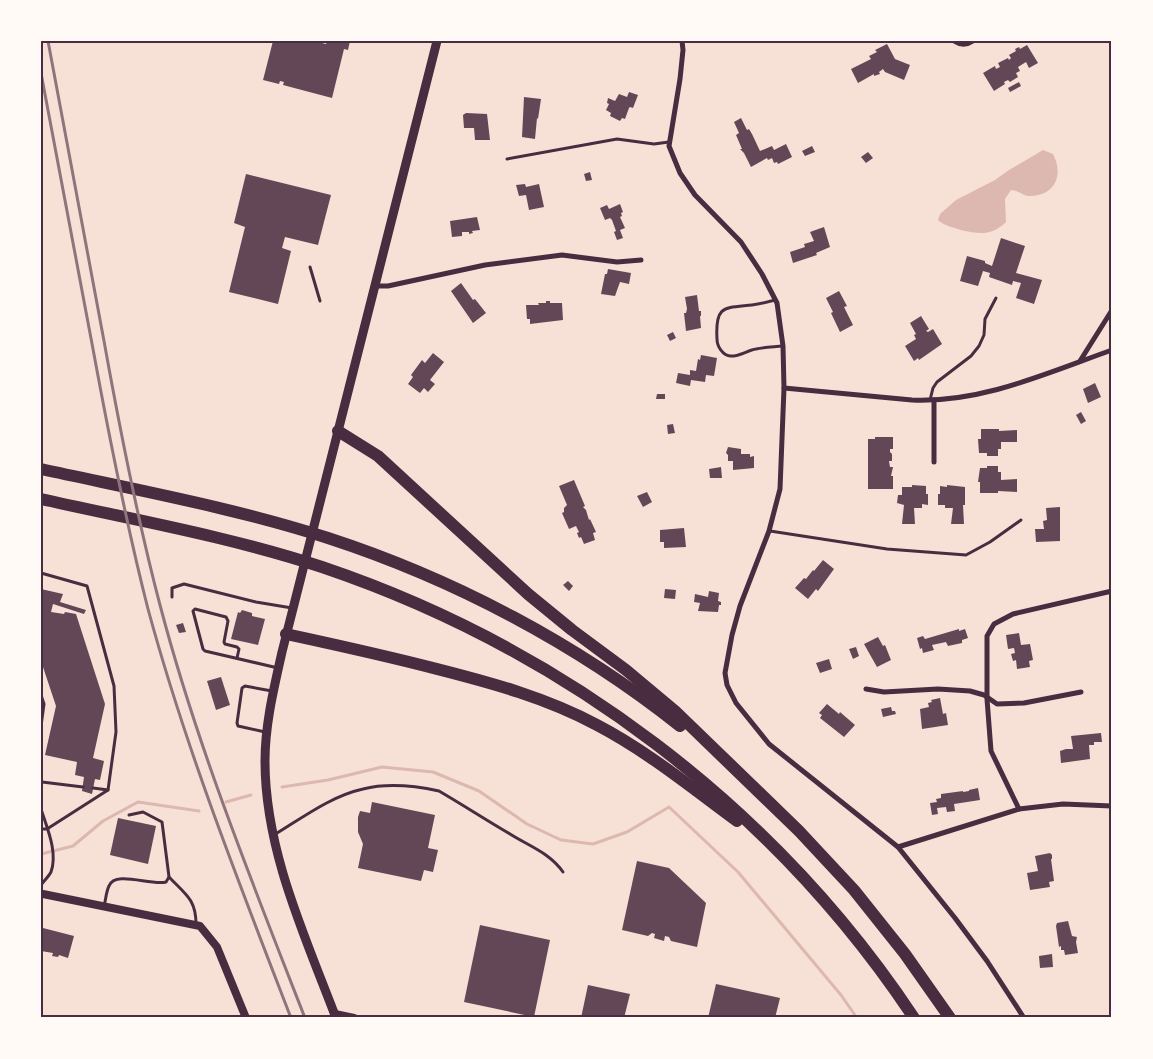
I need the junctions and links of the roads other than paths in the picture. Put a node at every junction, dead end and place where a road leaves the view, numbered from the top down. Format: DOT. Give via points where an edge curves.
graph roads {
  1 [pos="437,41"];
  2 [pos="682,41"];
  3 [pos="954,41"];
  4 [pos="973,41"];
  5 [pos="670,142"];
  6 [pos="507,159"];
  7 [pos="640,260"];
  8 [pos="310,267"];
  9 [pos="374,286"];
  10 [pos="996,298"];
  11 [pos="775,300"];
  12 [pos="320,301"];
  13 [pos="1112,310"];
  14 [pos="783,346"];
  15 [pos="1112,350"];
  16 [pos="1080,361"];
  17 [pos="784,388"];
  18 [pos="932,400"];
  19 [pos="338,431"];
  20 [pos="934,462"];
  21 [pos="41,468"];
  22 [pos="41,499"];
  23 [pos="1021,520"];
  24 [pos="769,531"];
  25 [pos="41,573"];
  26 [pos="1112,592"];
  27 [pos="172,596"];
  28 [pos="293,608"];
  29 [pos="286,634"];
  30 [pos="237,658"];
  31 [pos="278,668"];
  32 [pos="866,689"];
  33 [pos="273,691"];
  34 [pos="1081,692"];
  35 [pos="41,695"];
  36 [pos="987,699"];
  37 [pos="41,726"];
  38 [pos="266,732"];
  39 [pos="42,781"];
  40 [pos="83,787"];
  41 [pos="93,788"];
  42 [pos="108,790"];
  43 [pos="41,793"];
  44 [pos="770,802"];
  45 [pos="1112,806"];
  46 [pos="41,809"];
  47 [pos="1019,809"];
  48 [pos="129,815"];
  49 [pos="41,829"];
  50 [pos="47,829"];
  51 [pos="274,835"];
  52 [pos="898,847"];
  53 [pos="781,854"];
  54 [pos="563,872"];
  55 [pos="169,877"];
  56 [pos="42,892"];
  57 [pos="104,906"];
  58 [pos="198,926"];
  59 [pos="336,1016"];
  60 [pos="246,1018"];
  61 [pos="354,1018"];
  62 [pos="914,1018"];
  63 [pos="950,1018"];
  64 [pos="1024,1018"];
  1 -- 9 [label="main road"];
  2 -- 5 [label="street"];
  3 -- 4 [label="street" via="959,44"];
  5 -- 6 [label="lane" via="654,144 617,139"];
  5 -- 11 [label="street" via="680,174 741,242"];
  7 -- 9 [label="street" via="616,262 562,255"];
  8 -- 12 [label="lane"];
  9 -- 19 [label="main road"];
  10 -- 18 [label="lane" via="985,319 979,346 963,364 937,382"];
  11 -- 14 [label="street"];
  11 -- 14 [label="lane" via="723,310 717,322 717,342 729,356"];
  13 -- 16 [label="street"];
  14 -- 17 [label="street"];
  15 -- 16 [label="street"];
  16 -- 18 [label="street" via="1022,383 970,396"];
  17 -- 18 [label="street"];
  17 -- 24 [label="street" via="781,483"];
  18 -- 20 [label="street"];
  19 -- 28 [label="main road"];
  19 -- 44 [label="highway" via="378,456 551,613 652,691"];
  21 -- 44 [label="highway" via="263,519 329,539 434,579 508,615 619,681 722,759"];
  22 -- 53 [label="highway" via="293,558 379,588 453,620 559,677 626,722 720,796"];
  23 -- 24 [label="lane" via="966,554 887,549"];
  24 -- 52 [label="street" via="732,635 725,673 727,685 736,704 769,744"];
  25 -- 42 [label="lane" via="87,586 114,686 116,732"];
  26 -- 36 [label="street" via="1013,614 994,624 987,636"];
  27 -- 28 [label="lane" via="172,588 184,584"];
  28 -- 29 [label="main road"];
  29 -- 31 [label="main road"];
  29 -- 53 [label="highway" via="495,684 565,709 642,752"];
  30 -- 30 [label="lane" via="203,649 195,609 226,617 224,642 239,649"];
  30 -- 31 [label="lane"];
  31 -- 33 [label="main road"];
  32 -- 36 [label="street" via="884,692 970,691"];
  33 -- 38 [label="main road"];
  33 -- 38 [label="lane" via="242,688 238,726"];
  34 -- 36 [label="street" via="1024,703 997,704"];
  35 -- 37 [label="lane" via="44,704"];
  36 -- 47 [label="street" via="991,751"];
  38 -- 51 [label="main road" via="265,779"];
  39 -- 40 [label="lane"];
  39 -- 43 [label="lane"];
  41 -- 42 [label="lane"];
  42 -- 50 [label="lane"];
  44 -- 63 [label="highway" via="854,890"];
  45 -- 47 [label="street" via="1062,804"];
  46 -- 50 [label="lane"];
  47 -- 52 [label="street"];
  48 -- 55 [label="lane" via="143,812 162,822"];
  49 -- 50 [label="lane"];
  50 -- 56 [label="lane" via="53,857"];
  51 -- 54 [label="lane" via="320,807 363,788 425,788 440,792 538,849"];
  51 -- 59 [label="main road" via="292,900"];
  52 -- 64 [label="street" via="956,918"];
  53 -- 62 [label="highway" via="862,945"];
  55 -- 57 [label="lane" via="166,882 158,884 113,879"];
  55 -- 58 [label="lane" via="193,902"];
  56 -- 57 [label="street"];
  57 -- 58 [label="street"];
  58 -- 60 [label="street" via="217,947"];
  59 -- 61 [label="street"];
}
